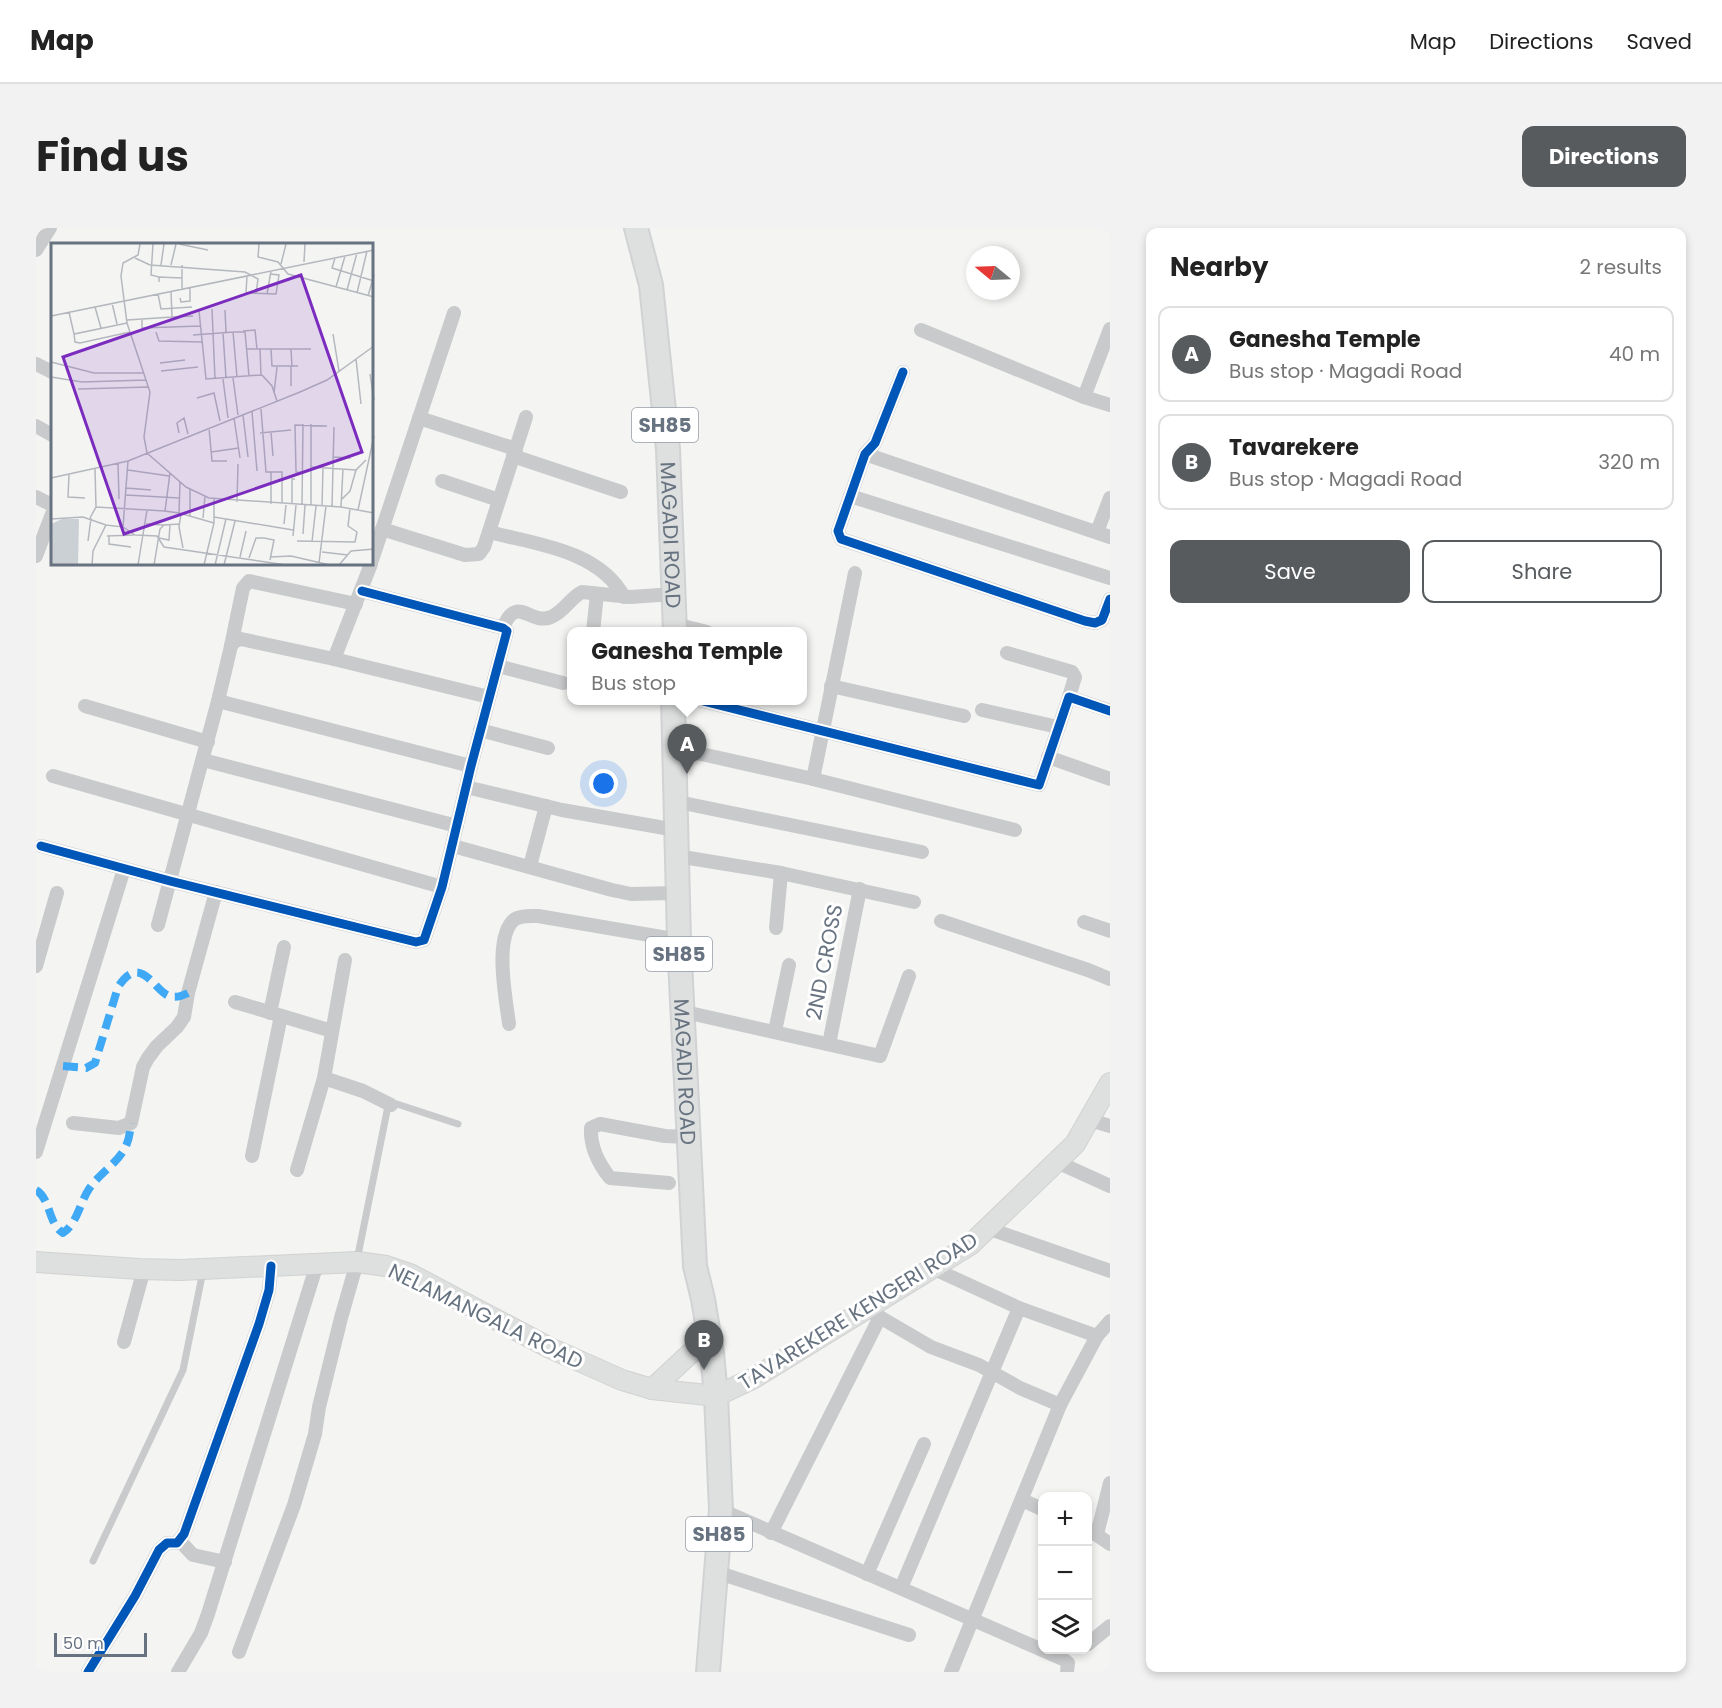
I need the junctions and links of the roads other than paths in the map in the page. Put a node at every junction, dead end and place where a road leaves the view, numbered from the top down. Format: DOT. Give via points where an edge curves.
graph roads {
  1 [pos="50,228"];
  2 [pos="636,228"];
  3 [pos="36,250"];
  4 [pos="454,313"];
  5 [pos="1110,329"];
  6 [pos="921,330"];
  7 [pos="36,364"];
  8 [pos="51,372"];
  9 [pos="903,372"];
  10 [pos="1084,397"];
  11 [pos="1110,405"];
  12 [pos="526,417"];
  13 [pos="418,418"];
  14 [pos="36,426"];
  15 [pos="51,434"];
  16 [pos="514,453"];
  17 [pos="865,454"];
  18 [pos="442,481"];
  19 [pos="621,492"];
  20 [pos="850,496"];
  21 [pos="36,497"];
  22 [pos="1110,498"];
  23 [pos="499,500"];
  24 [pos="51,504"];
  25 [pos="51,517"];
  26 [pos="382,529"];
  27 [pos="489,531"];
  28 [pos="1103,534"];
  29 [pos="374,553"];
  30 [pos="36,555"];
  31 [pos="370,566"];
  32 [pos="855,573"];
  33 [pos="1110,578"];
  34 [pos="362,591"];
  35 [pos="597,594"];
  36 [pos="674,594"];
  37 [pos="624,597"];
  38 [pos="1110,599"];
  39 [pos="356,604"];
  40 [pos="594,627"];
  41 [pos="675,627"];
  42 [pos="503,628"];
  43 [pos="231,646"];
  44 [pos="1007,653"];
  45 [pos="334,659"];
  46 [pos="498,666"];
  47 [pos="563,683"];
  48 [pos="831,686"];
  49 [pos="489,697"];
  50 [pos="1069,698"];
  51 [pos="218,701"];
  52 [pos="673,705"];
  53 [pos="686,705"];
  54 [pos="719,705"];
  55 [pos="85,706"];
  56 [pos="982,710"];
  57 [pos="1110,711"];
  58 [pos="964,717"];
  59 [pos="1058,727"];
  60 [pos="480,730"];
  61 [pos="822,731"];
  62 [pos="208,742"];
  63 [pos="548,748"];
  64 [pos="688,751"];
  65 [pos="1048,757"];
  66 [pos="203,760"];
  67 [pos="471,766"];
  68 [pos="53,776"];
  69 [pos="813,779"];
  70 [pos="1110,779"];
  71 [pos="466,787"];
  72 [pos="688,804"];
  73 [pos="546,806"];
  74 [pos="188,815"];
  75 [pos="457,826"];
  76 [pos="676,830"];
  77 [pos="1015,830"];
  78 [pos="41,846"];
  79 [pos="453,846"];
  80 [pos="922,852"];
  81 [pos="689,858"];
  82 [pos="530,866"];
  83 [pos="124,869"];
  84 [pos="781,873"];
  85 [pos="170,881"];
  86 [pos="442,887"];
  87 [pos="860,889"];
  88 [pos="216,892"];
  89 [pos="57,893"];
  90 [pos="677,893"];
  91 [pos="914,902"];
  92 [pos="941,921"];
  93 [pos="1084,922"];
  94 [pos="158,925"];
  95 [pos="776,928"];
  96 [pos="1110,931"];
  97 [pos="679,940"];
  98 [pos="284,947"];
  99 [pos="345,960"];
  100 [pos="789,965"];
  101 [pos="36,966"];
  102 [pos="909,976"];
  103 [pos="1110,979"];
  104 [pos="235,1002"];
  105 [pos="276,1014"];
  106 [pos="694,1014"];
  107 [pos="509,1024"];
  108 [pos="332,1031"];
  109 [pos="775,1032"];
  110 [pos="829,1044"];
  111 [pos="324,1078"];
  112 [pos="1110,1083"];
  113 [pos="391,1105"];
  114 [pos="1090,1120"];
  115 [pos="73,1123"];
  116 [pos="458,1125"];
  117 [pos="1110,1126"];
  118 [pos="687,1137"];
  119 [pos="36,1152"];
  120 [pos="252,1156"];
  121 [pos="1057,1162"];
  122 [pos="297,1170"];
  123 [pos="669,1183"];
  124 [pos="1110,1186"];
  125 [pos="698,1206"];
  126 [pos="987,1228"];
  127 [pos="36,1262"];
  128 [pos="357,1262"];
  129 [pos="317,1264"];
  130 [pos="271,1266"];
  131 [pos="932,1268"];
  132 [pos="144,1269"];
  133 [pos="204,1269"];
  134 [pos="1110,1271"];
  135 [pos="1019,1308"];
  136 [pos="873,1313"];
  137 [pos="1106,1328"];
  138 [pos="709,1336"];
  139 [pos="124,1342"];
  140 [pos="991,1372"];
  141 [pos="652,1389"];
  142 [pos="716,1396"];
  143 [pos="1060,1405"];
  144 [pos="924,1444"];
  145 [pos="1110,1483"];
  146 [pos="1022,1500"];
  147 [pos="1038,1507"];
  148 [pos="721,1510"];
  149 [pos="1092,1531"];
  150 [pos="771,1533"];
  151 [pos="179,1540"];
  152 [pos="1110,1544"];
  153 [pos="93,1561"];
  154 [pos="225,1562"];
  155 [pos="716,1572"];
  156 [pos="867,1574"];
  157 [pos="900,1588"];
  158 [pos="974,1620"];
  159 [pos="1110,1626"];
  160 [pos="909,1635"];
  161 [pos="1092,1641"];
  162 [pos="239,1652"];
  163 [pos="1078,1654"];
  164 [pos="1067,1667"];
  165 [pos="88,1672"];
  166 [pos="178,1672"];
  167 [pos="708,1672"];
  168 [pos="951,1672"];
  1 -- 3 [label="street"];
  2 -- 36 [label="main road, MAGADI ROAD / SH85" via="651,285 668,449"];
  4 -- 13 [label="street"];
  5 -- 10 [label="street"];
  6 -- 10 [label="street"];
  7 -- 8 [label="street"];
  9 -- 17 [label="street" via="875,443"];
  10 -- 11 [label="street"];
  12 -- 16 [label="street"];
  13 -- 16 [label="street"];
  13 -- 26 [label="street"];
  14 -- 15 [label="street"];
  16 -- 19 [label="street"];
  16 -- 23 [label="street"];
  17 -- 20 [label="street"];
  17 -- 28 [label="street"];
  18 -- 23 [label="street"];
  20 -- 33 [label="street"];
  20 -- 38 [label="street" via="838,531 850,543 1095,623 1102,620"];
  21 -- 24 [label="street"];
  22 -- 28 [label="street"];
  23 -- 27 [label="street"];
  25 -- 30 [label="street"];
  26 -- 27 [label="street" via="471,556 481,552"];
  26 -- 29 [label="street"];
  27 -- 37 [label="street" via="580,557 613,580"];
  31 -- 34 [label="street"];
  32 -- 48 [label="street"];
  34 -- 39 [label="street"];
  34 -- 42 [label="street"];
  35 -- 37 [label="street"];
  35 -- 40 [label="street"];
  35 -- 42 [label="street" via="582,592 550,618 514,612"];
  36 -- 37 [label="street"];
  36 -- 41 [label="main road, MAGADI ROAD / SH85"];
  39 -- 43 [label="street" via="249,581 243,588"];
  39 -- 45 [label="street"];
  42 -- 46 [label="street" via="507,633"];
  43 -- 45 [label="street" via="235,641 249,640"];
  43 -- 51 [label="street"];
  44 -- 50 [label="street" via="1072,672 1075,677"];
  45 -- 49 [label="street"];
  46 -- 47 [label="street"];
  46 -- 49 [label="street"];
  48 -- 58 [label="street"];
  48 -- 61 [label="street"];
  49 -- 60 [label="street"];
  50 -- 57 [label="street"];
  50 -- 59 [label="street"];
  51 -- 62 [label="street"];
  51 -- 67 [label="street"];
  52 -- 76 [label="main road, MAGADI ROAD / SH85"];
  53 -- 64 [label="main road, MAGADI ROAD / SH85"];
  54 -- 61 [label="street"];
  55 -- 62 [label="street"];
  56 -- 59 [label="street"];
  59 -- 65 [label="street"];
  60 -- 63 [label="street"];
  60 -- 67 [label="street"];
  61 -- 65 [label="street" via="1039,785"];
  61 -- 69 [label="street"];
  62 -- 66 [label="street"];
  64 -- 69 [label="street"];
  64 -- 72 [label="main road, MAGADI ROAD / SH85"];
  65 -- 70 [label="street"];
  66 -- 74 [label="street"];
  66 -- 75 [label="street"];
  67 -- 71 [label="street"];
  68 -- 74 [label="street"];
  69 -- 77 [label="street"];
  71 -- 73 [label="street"];
  71 -- 75 [label="street"];
  72 -- 80 [label="street"];
  72 -- 81 [label="main road, MAGADI ROAD / SH85"];
  73 -- 76 [label="street"];
  73 -- 82 [label="street"];
  74 -- 85 [label="street"];
  74 -- 86 [label="street"];
  75 -- 79 [label="street"];
  76 -- 90 [label="main road, MAGADI ROAD / SH85"];
  78 -- 83 [label="street"];
  79 -- 82 [label="street"];
  79 -- 86 [label="street"];
  81 -- 84 [label="street"];
  81 -- 106 [label="main road, MAGADI ROAD / SH85"];
  82 -- 90 [label="street" via="632,894"];
  83 -- 85 [label="street"];
  83 -- 119 [label="street"];
  84 -- 87 [label="street"];
  84 -- 95 [label="street"];
  85 -- 88 [label="street"];
  85 -- 94 [label="street"];
  86 -- 88 [label="street" via="427,936 421,942"];
  87 -- 91 [label="street"];
  87 -- 110 [label="street, 2ND CROSS"];
  88 -- 115 [label="street" via="184,1017 143,1067 131,1123 119,1128"];
  89 -- 101 [label="street"];
  90 -- 97 [label="main road, MAGADI ROAD / SH85"];
  92 -- 103 [label="street"];
  93 -- 96 [label="street"];
  97 -- 107 [label="street" via="538,916 516,919 508,929 502,961"];
  97 -- 118 [label="main road, MAGADI ROAD / SH85"];
  98 -- 105 [label="street"];
  99 -- 108 [label="street"];
  100 -- 109 [label="street"];
  102 -- 110 [label="street" via="880,1056"];
  104 -- 105 [label="street"];
  105 -- 108 [label="street"];
  105 -- 120 [label="street"];
  106 -- 109 [label="street"];
  106 -- 125 [label="main road, MAGADI ROAD / SH85"];
  108 -- 111 [label="street"];
  109 -- 110 [label="street"];
  111 -- 113 [label="street"];
  111 -- 122 [label="street"];
  112 -- 114 [label="main road, TAVAREKERE KENGERI ROAD"];
  113 -- 116 [label="lane" via="404,1105"];
  113 -- 128 [label="lane" via="385,1117"];
  114 -- 117 [label="street"];
  114 -- 121 [label="main road, TAVAREKERE KENGERI ROAD" via="1076,1144"];
  118 -- 123 [label="street" via="600,1124 591,1128 591,1141 609,1178"];
  118 -- 125 [label="main road, MAGADI ROAD / SH85"];
  121 -- 124 [label="street"];
  121 -- 126 [label="main road, TAVAREKERE KENGERI ROAD"];
  125 -- 138 [label="main road, MAGADI ROAD / SH85"];
  126 -- 131 [label="main road, TAVAREKERE KENGERI ROAD" via="970,1245"];
  126 -- 134 [label="street"];
  127 -- 132 [label="main road, NELAMANGALA ROAD"];
  128 -- 129 [label="main road, NELAMANGALA ROAD"];
  128 -- 141 [label="main road, NELAMANGALA ROAD" via="412,1275 550,1348"];
  128 -- 162 [label="street" via="294,1505"];
  129 -- 130 [label="main road, NELAMANGALA ROAD"];
  129 -- 154 [label="street"];
  130 -- 133 [label="main road, NELAMANGALA ROAD"];
  130 -- 151 [label="street" via="268,1290 240,1380"];
  131 -- 135 [label="street"];
  131 -- 136 [label="main road, TAVAREKERE KENGERI ROAD"];
  132 -- 133 [label="main road, NELAMANGALA ROAD"];
  132 -- 139 [label="street"];
  133 -- 153 [label="lane" via="183,1370"];
  135 -- 137 [label="street"];
  135 -- 140 [label="street"];
  136 -- 140 [label="street" via="931,1347"];
  136 -- 142 [label="main road, TAVAREKERE KENGERI ROAD"];
  136 -- 150 [label="street"];
  137 -- 143 [label="street"];
  138 -- 141 [label="main road"];
  138 -- 142 [label="main road, MAGADI ROAD / SH85"];
  140 -- 143 [label="street"];
  140 -- 157 [label="street"];
  141 -- 142 [label="main road, NELAMANGALA ROAD"];
  142 -- 148 [label="main road, MAGADI ROAD / SH85"];
  143 -- 146 [label="street"];
  144 -- 156 [label="street"];
  145 -- 149 [label="street"];
  146 -- 147 [label="street"];
  146 -- 158 [label="street"];
  148 -- 150 [label="street"];
  148 -- 155 [label="main road, MAGADI ROAD / SH85"];
  149 -- 152 [label="street"];
  150 -- 156 [label="street"];
  151 -- 154 [label="street" via="193,1555"];
  151 -- 165 [label="street" via="159,1550"];
  154 -- 166 [label="street" via="201,1633"];
  155 -- 160 [label="street"];
  155 -- 167 [label="main road, MAGADI ROAD / SH85"];
  156 -- 157 [label="street"];
  157 -- 158 [label="street"];
  158 -- 164 [label="street"];
  158 -- 168 [label="street"];
  159 -- 161 [label="street"];
  163 -- 164 [label="street"];
}
